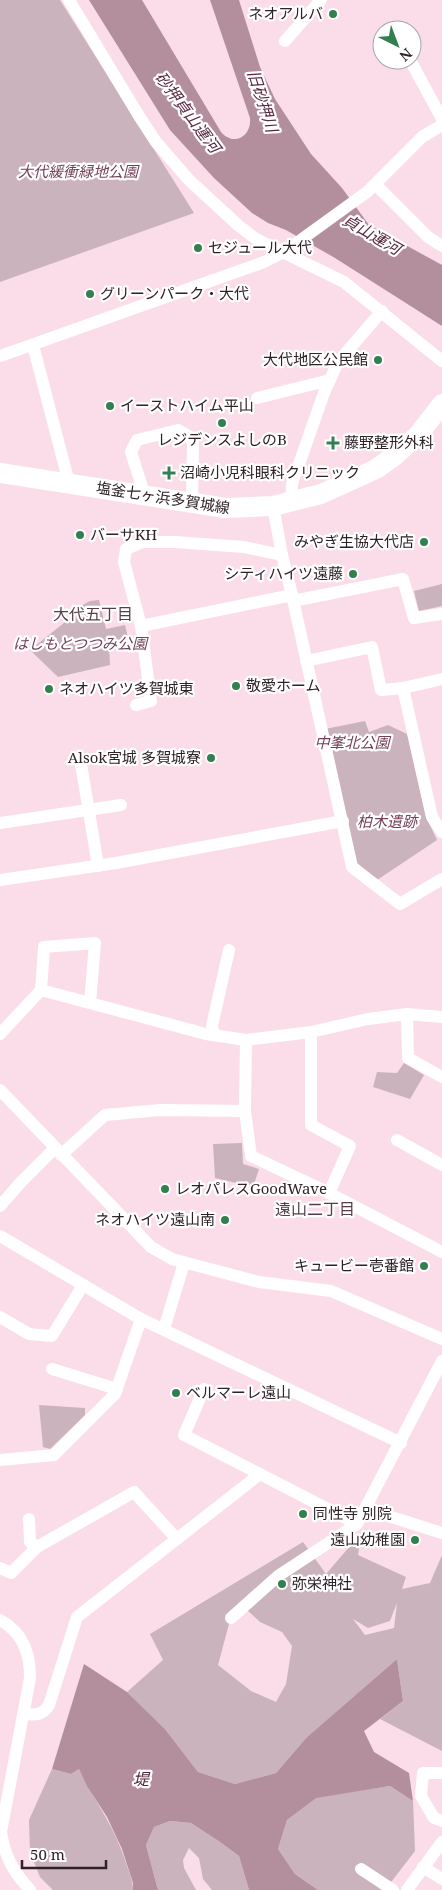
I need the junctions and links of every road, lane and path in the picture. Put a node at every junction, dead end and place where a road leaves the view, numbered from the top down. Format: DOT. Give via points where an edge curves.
graph roads {
  1 [pos="69,0"];
  2 [pos="321,0"];
  3 [pos="285,41"];
  4 [pos="416,70"];
  5 [pos="442,118"];
  6 [pos="442,125"];
  7 [pos="371,188"];
  8 [pos="442,246"];
  9 [pos="284,252"];
  10 [pos="382,311"];
  11 [pos="32,345"];
  12 [pos="0,356"];
  13 [pos="442,361"];
  14 [pos="330,380"];
  15 [pos="257,398"];
  16 [pos="442,404"];
  17 [pos="0,473"];
  18 [pos="69,483"];
  19 [pos="145,496"];
  20 [pos="293,502"];
  21 [pos="192,504"];
  22 [pos="273,506"];
  23 [pos="282,555"];
  24 [pos="293,598"];
  25 [pos="442,614"];
  26 [pos="141,626"];
  27 [pos="306,661"];
  28 [pos="442,679"];
  29 [pos="403,688"];
  30 [pos="136,705"];
  31 [pos="80,758"];
  32 [pos="121,805"];
  33 [pos="88,810"];
  34 [pos="343,821"];
  35 [pos="0,823"];
  36 [pos="442,832"];
  37 [pos="98,866"];
  38 [pos="442,879"];
  39 [pos="0,880"];
  40 [pos="229,950"];
  41 [pos="41,990"];
  42 [pos="90,1003"];
  43 [pos="407,1014"];
  44 [pos="442,1017"];
  45 [pos="312,1032"];
  46 [pos="0,1034"];
  47 [pos="214,1035"];
  48 [pos="246,1040"];
  49 [pos="442,1077"];
  50 [pos="0,1090"];
  51 [pos="246,1111"];
  52 [pos="397,1140"];
  53 [pos="58,1151"];
  54 [pos="442,1165"];
  55 [pos="329,1193"];
  56 [pos="0,1206"];
  57 [pos="0,1236"];
  58 [pos="442,1252"];
  59 [pos="184,1263"];
  60 [pos="83,1285"];
  61 [pos="0,1317"];
  62 [pos="141,1319"];
  63 [pos="164,1329"];
  64 [pos="442,1339"];
  65 [pos="442,1361"];
  66 [pos="52,1369"];
  67 [pos="117,1389"];
  68 [pos="204,1389"];
  69 [pos="400,1443"];
  70 [pos="0,1460"];
  71 [pos="260,1474"];
  72 [pos="366,1508"];
  73 [pos="29,1519"];
  74 [pos="357,1524"];
  75 [pos="442,1533"];
  76 [pos="176,1538"];
  77 [pos="37,1547"];
  78 [pos="0,1568"];
  79 [pos="231,1618"];
  80 [pos="0,1620"];
  81 [pos="23,1714"];
  82 [pos="442,1773"];
  83 [pos="442,1821"];
  84 [pos="1,1832"];
  85 [pos="442,1842"];
  86 [pos="423,1867"];
  87 [pos="361,1869"];
  88 [pos="442,1879"];
  89 [pos="30,1890"];
  90 [pos="393,1890"];
  91 [pos="406,1890"];
  1 -- 9 [label="street" via="156,142 189,180 239,226 256,239"];
  2 -- 3 [label="street"];
  4 -- 5 [label="street"];
  6 -- 7 [label="street" via="422,137"];
  7 -- 8 [label="street"];
  7 -- 9 [label="street"];
  9 -- 10 [label="street" via="344,282"];
  9 -- 11 [label="street"];
  10 -- 13 [label="street"];
  10 -- 14 [label="street" via="338,362"];
  11 -- 12 [label="street"];
  11 -- 18 [label="street"];
  14 -- 15 [label="street"];
  14 -- 20 [label="street" via="293,477 290,489"];
  16 -- 20 [label="main road, 塩釜七ヶ浜多賀城線" via="418,435 376,469 329,491"];
  17 -- 18 [label="main road, 塩釜七ヶ浜多賀城線"];
  18 -- 19 [label="main road, 塩釜七ヶ浜多賀城線"];
  19 -- 21 [label="main road, 塩釜七ヶ浜多賀城線"];
  19 -- 21 [label="street" via="132,452 137,440 178,430 190,437 193,444"];
  20 -- 22 [label="main road, 塩釜七ヶ浜多賀城線"];
  21 -- 22 [label="main road, 塩釜七ヶ浜多賀城線" via="240,509"];
  22 -- 23 [label="street"];
  23 -- 24 [label="street"];
  23 -- 26 [label="street" via="244,547 175,542 143,542 126,549 124,562"];
  24 -- 25 [label="street" via="403,579 414,618"];
  24 -- 26 [label="street"];
  24 -- 27 [label="street"];
  26 -- 30 [label="street" via="151,701"];
  27 -- 29 [label="street" via="372,647 381,690"];
  27 -- 34 [label="street"];
  28 -- 29 [label="street"];
  29 -- 36 [label="street" via="432,816"];
  31 -- 33 [label="street"];
  32 -- 33 [label="street"];
  33 -- 35 [label="street"];
  33 -- 37 [label="street"];
  34 -- 37 [label="street"];
  34 -- 38 [label="street" via="352,867 400,904"];
  37 -- 39 [label="street"];
  40 -- 47 [label="street" via="212,1026"];
  41 -- 42 [label="street"];
  41 -- 42 [label="street" via="44,947 95,944"];
  41 -- 46 [label="street"];
  42 -- 47 [label="street"];
  43 -- 44 [label="street"];
  43 -- 45 [label="street"];
  43 -- 49 [label="street" via="408,1058"];
  45 -- 48 [label="street"];
  45 -- 55 [label="street" via="311,1125 350,1146"];
  47 -- 48 [label="street"];
  48 -- 51 [label="street"];
  50 -- 53 [label="street"];
  51 -- 53 [label="street" via="160,1110 104,1115"];
  51 -- 55 [label="street" via="251,1156"];
  52 -- 54 [label="street"];
  53 -- 56 [label="street" via="21,1182"];
  53 -- 59 [label="street" via="151,1247"];
  55 -- 58 [label="street"];
  57 -- 60 [label="street"];
  59 -- 63 [label="street"];
  59 -- 64 [label="street" via="259,1282 331,1291"];
  60 -- 61 [label="street" via="52,1336 29,1334"];
  60 -- 62 [label="street"];
  62 -- 63 [label="street"];
  62 -- 67 [label="street"];
  63 -- 69 [label="street"];
  65 -- 69 [label="street"];
  66 -- 67 [label="street"];
  67 -- 70 [label="street" via="54,1455"];
  68 -- 71 [label="street" via="184,1435"];
  69 -- 72 [label="street"];
  71 -- 74 [label="street"];
  71 -- 76 [label="street"];
  72 -- 74 [label="street"];
  72 -- 75 [label="street"];
  73 -- 77 [label="street" via="30,1542"];
  74 -- 79 [label="street" via="278,1576"];
  76 -- 77 [label="street" via="134,1492"];
  76 -- 81 [label="street" via="77,1616 50,1706 38,1715"];
  77 -- 78 [label="street" via="11,1573"];
  80 -- 81 [label="street" via="21,1638 30,1665"];
  81 -- 84 [label="street"];
  82 -- 83 [label="street" via="423,1773 421,1796 434,1818"];
  84 -- 89 [label="street" via="9,1863"];
  85 -- 86 [label="street"];
  86 -- 88 [label="street"];
  86 -- 91 [label="street"];
  87 -- 90 [label="street"];
}
